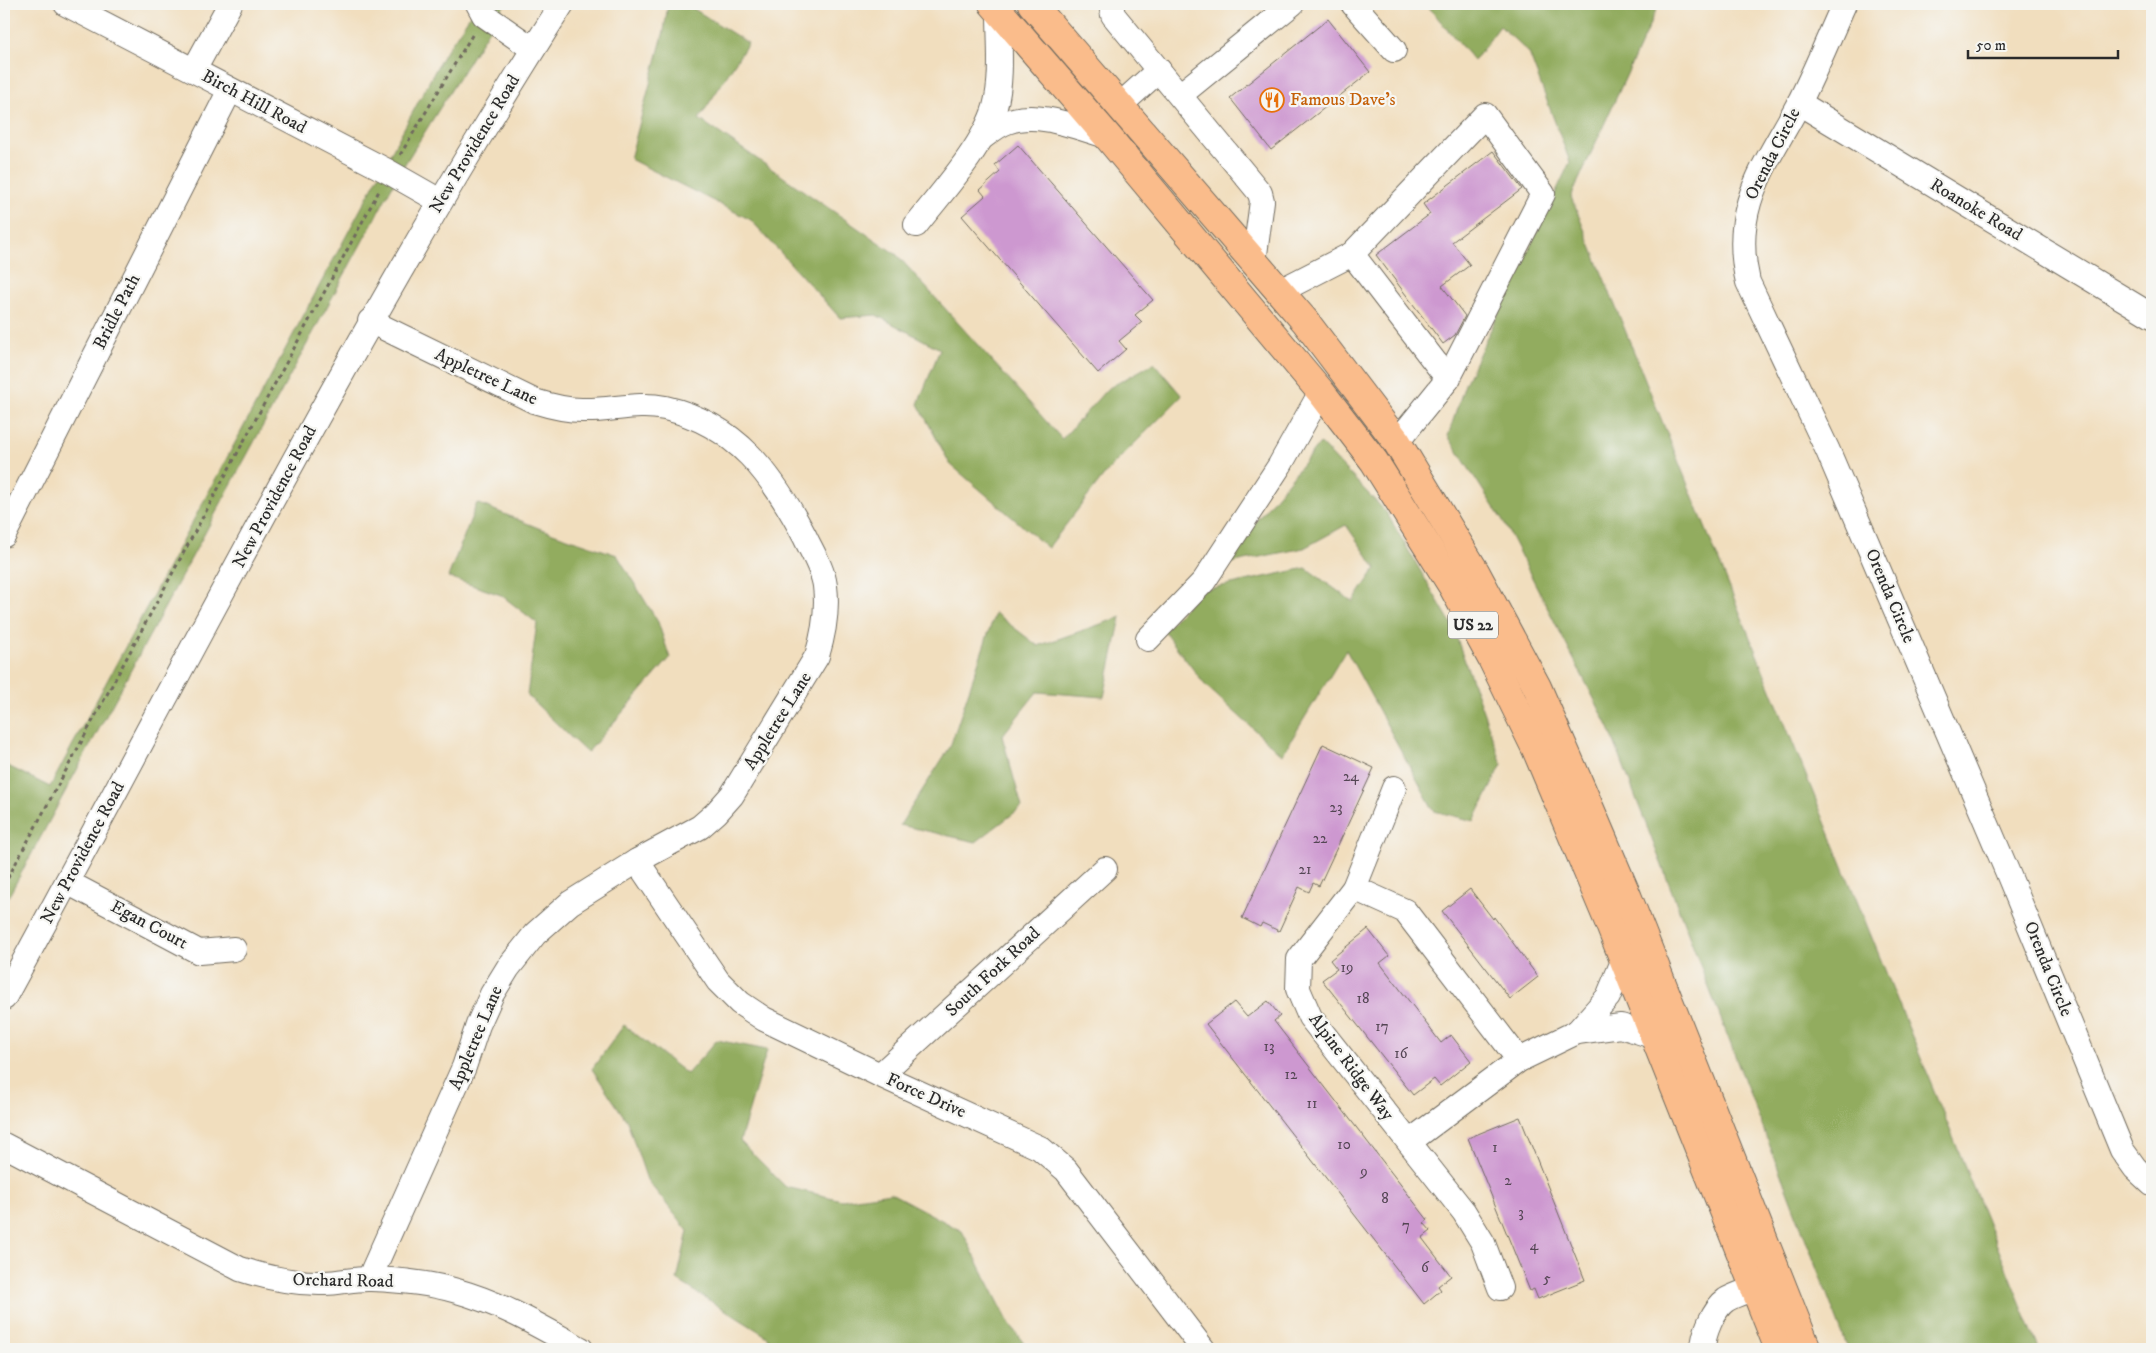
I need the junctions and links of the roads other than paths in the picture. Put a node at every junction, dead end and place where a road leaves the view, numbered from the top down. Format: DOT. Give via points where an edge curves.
graph roads {
  1 [pos="66,4"];
  2 [pos="230,4"];
  3 [pos="562,4"];
  4 [pos="1032,4"];
  5 [pos="1111,4"];
  6 [pos="1292,4"];
  7 [pos="1353,4"];
  8 [pos="1844,4"];
  9 [pos="996,8"];
  10 [pos="481,9"];
  11 [pos="533,49"];
  12 [pos="1394,50"];
  13 [pos="194,70"];
  14 [pos="1159,70"];
  15 [pos="230,90"];
  16 [pos="1180,95"];
  17 [pos="1799,103"];
  18 [pos="1119,106"];
  19 [pos="1107,136"];
  20 [pos="983,137"];
  21 [pos="440,201"];
  22 [pos="916,225"];
  23 [pos="1352,254"];
  24 [pos="1254,262"];
  25 [pos="1280,291"];
  26 [pos="2152,316"];
  27 [pos="370,321"];
  28 [pos="1448,378"];
  29 [pos="1321,392"];
  30 [pos="1397,442"];
  31 [pos="4,535"];
  32 [pos="1148,639"];
  33 [pos="1394,788"];
  34 [pos="637,861"];
  35 [pos="1105,869"];
  36 [pos="68,882"];
  37 [pos="1354,888"];
  38 [pos="234,950"];
  39 [pos="1624,959"];
  40 [pos="4,998"];
  41 [pos="1577,1032"];
  42 [pos="1655,1037"];
  43 [pos="1519,1060"];
  44 [pos="880,1075"];
  45 [pos="1409,1142"];
  46 [pos="4,1145"];
  47 [pos="2152,1184"];
  48 [pos="369,1278"];
  49 [pos="1500,1288"];
  50 [pos="1755,1288"];
  51 [pos="581,1349"];
  52 [pos="1203,1349"];
  53 [pos="1703,1349"];
  54 [pos="1779,1349"];
  55 [pos="1807,1349"];
  1 -- 13 [label="street, Birch Hill Road"];
  2 -- 13 [label="street"];
  3 -- 11 [label="street, New Providence Road"];
  4 -- 18 [label="highway, US 22"];
  5 -- 14 [label="street" via="1113,15"];
  6 -- 16 [label="street"];
  7 -- 12 [label="street"];
  8 -- 17 [label="street, Orenda Circle"];
  9 -- 19 [label="highway, US 22"];
  9 -- 20 [label="street" via="997,95"];
  10 -- 11 [label="street"];
  11 -- 21 [label="street, New Providence Road"];
  13 -- 15 [label="street, Birch Hill Road"];
  14 -- 16 [label="street"];
  14 -- 18 [label="street"];
  15 -- 21 [label="street, Birch Hill Road"];
  15 -- 31 [label="street, Bridle Path"];
  16 -- 24 [label="street" via="1260,193 1262,202"];
  17 -- 26 [label="street, Roanoke Road"];
  17 -- 47 [label="street, Orenda Circle" via="1755,182 1746,210 1742,253 1748,282 1828,451 2008,871 2122,1150"];
  18 -- 24 [label="highway, US 22"];
  19 -- 20 [label="street" via="1026,118 1006,122"];
  19 -- 29 [label="highway, US 22"];
  20 -- 22 [label="street"];
  21 -- 27 [label="street, New Providence Road"];
  23 -- 25 [label="street"];
  23 -- 28 [label="street"];
  23 -- 28 [label="street" via="1485,115 1543,194"];
  24 -- 25 [label="highway, US 22"];
  25 -- 30 [label="highway, US 22"];
  27 -- 34 [label="street, Appletree Lane" via="519,395 550,406 584,410 638,405 665,408 712,424 751,454 811,549 825,583 827,606 825,632 813,664 732,795 716,814"];
  27 -- 36 [label="street, New Providence Road"];
  28 -- 30 [label="street"];
  29 -- 32 [label="street" via="1280,465 1204,581"];
  29 -- 39 [label="highway, US 22" via="1374,461 1453,587 1492,659 1536,749"];
  30 -- 55 [label="highway, US 22" via="1476,573 1536,686 1628,898"];
  33 -- 37 [label="street, Alpine Ridge Way"];
  34 -- 44 [label="street, Force Drive" via="718,981 740,1003 764,1020"];
  34 -- 48 [label="street, Appletree Lane" via="570,903 535,934 508,968 492,994 464,1067"];
  35 -- 44 [label="street, South Fork Road"];
  36 -- 38 [label="street, Egan Court" via="199,952"];
  36 -- 40 [label="street, New Providence Road"];
  37 -- 43 [label="street" via="1405,911"];
  37 -- 45 [label="street, Alpine Ridge Way" via="1299,959 1298,989 1310,1016"];
  39 -- 41 [label="street" via="1608,996"];
  39 -- 42 [label="highway, US 22"];
  41 -- 42 [label="street" via="1621,1026"];
  41 -- 43 [label="street"];
  42 -- 50 [label="highway, US 22"];
  43 -- 45 [label="street"];
  44 -- 52 [label="street, Force Drive" via="1040,1148 1066,1170"];
  45 -- 49 [label="street, Alpine Ridge Way" via="1464,1212 1483,1243"];
  46 -- 48 [label="street, Orchard Road" via="240,1269 298,1283"];
  48 -- 51 [label="street, Orchard Road" via="427,1284 457,1291 523,1317"];
  50 -- 53 [label="street" via="1724,1301 1714,1315"];
  50 -- 54 [label="highway, US 22"];
}
